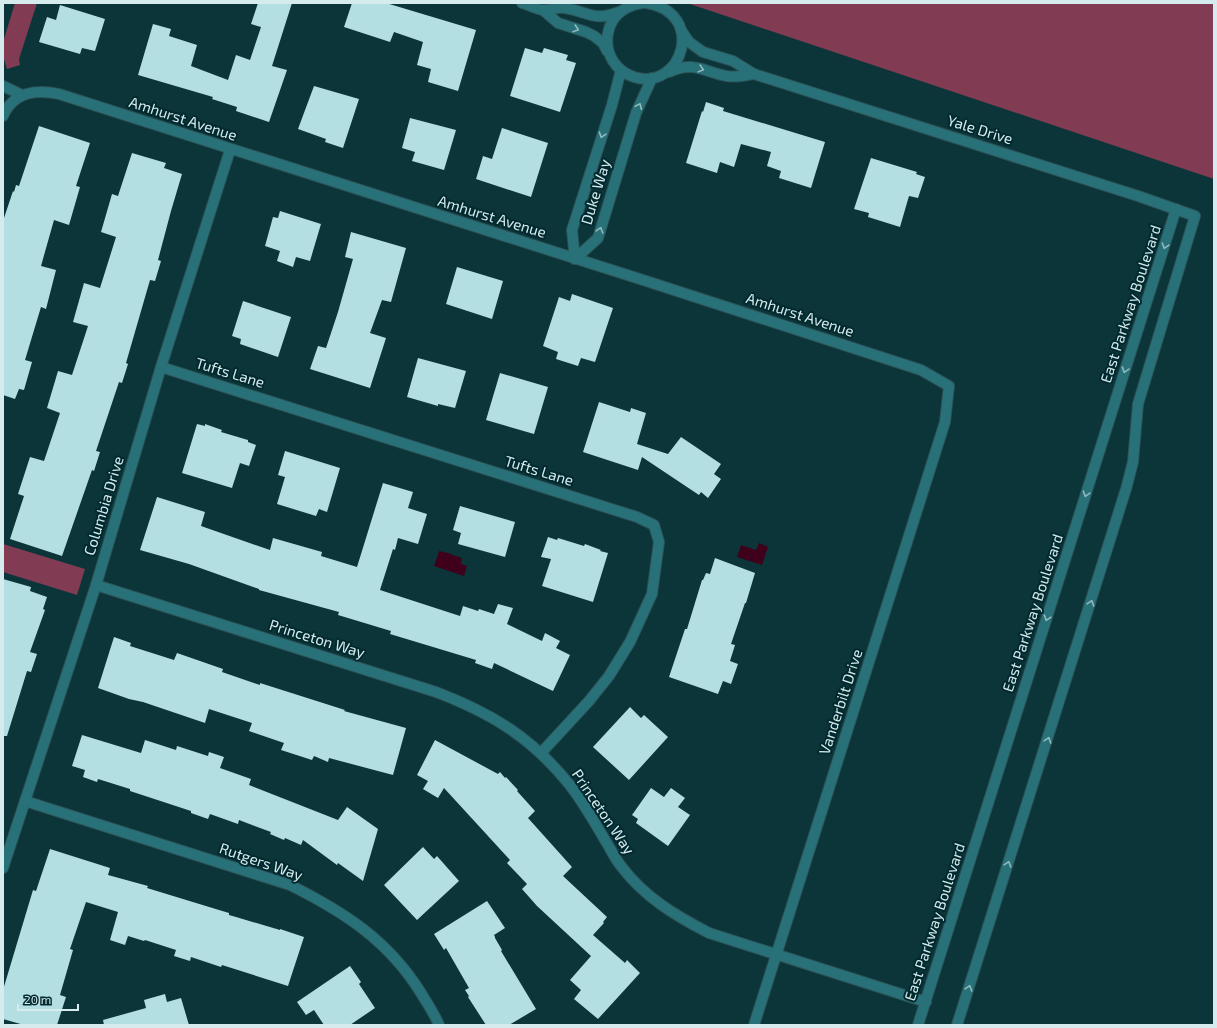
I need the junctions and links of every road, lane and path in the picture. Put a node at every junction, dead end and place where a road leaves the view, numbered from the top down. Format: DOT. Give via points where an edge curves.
graph roads {
  1 [pos="522,3"];
  2 [pos="644,3"];
  3 [pos="543,10"];
  4 [pos="621,11"];
  5 [pos="681,30"];
  6 [pos="610,56"];
  7 [pos="621,70"];
  8 [pos="664,74"];
  9 [pos="754,74"];
  10 [pos="652,78"];
  11 [pos="3,86"];
  12 [pos="22,95"];
  13 [pos="3,116"];
  14 [pos="230,150"];
  15 [pos="1176,209"];
  16 [pos="575,259"];
  17 [pos="161,367"];
  18 [pos="949,386"];
  19 [pos="96,585"];
  20 [pos="541,753"];
  21 [pos="25,801"];
  22 [pos="3,868"];
  23 [pos="777,955"];
  24 [pos="926,1002"];
  25 [pos="439,1025"];
  26 [pos="754,1025"];
  27 [pos="918,1025"];
  28 [pos="957,1025"];
  1 -- 3 [label="street"];
  2 -- 4 [label="street" via="632,5"];
  2 -- 5 [label="street" via="656,4 667,10 676,19"];
  3 -- 4 [label="street" via="564,8 588,16 607,16"];
  3 -- 6 [label="street, one-way" via="558,23 594,36 603,43"];
  4 -- 6 [label="street" via="608,31 607,44"];
  5 -- 8 [label="street" via="683,42 680,54 674,65"];
  5 -- 9 [label="street, Yale Drive" via="689,42 703,52 733,61"];
  6 -- 7 [label="street"];
  7 -- 10 [label="street" via="639,79"];
  7 -- 16 [label="street, Duke Way, one-way" via="572,230"];
  8 -- 9 [label="street, Yale Drive, one-way" via="687,66 728,76"];
  8 -- 10 [label="street"];
  9 -- 15 [label="street, Yale Drive"];
  16 -- 10 [label="street, Duke Way, one-way" via="598,238 636,113"];
  11 -- 12 [label="street"];
  12 -- 13 [label="street" via="12,102"];
  12 -- 14 [label="street, Amhurst Avenue" via="36,91 59,94"];
  14 -- 16 [label="street, Amhurst Avenue"];
  14 -- 17 [label="street, Columbia Drive"];
  15 -- 24 [label="street, East Parkway Boulevard, one-way"];
  28 -- 15 [label="street, Yale Drive, one-way" via="1124,496 1133,462 1138,404 1195,216"];
  16 -- 18 [label="street, Amhurst Avenue" via="921,370"];
  17 -- 19 [label="street, Columbia Drive"];
  17 -- 20 [label="street, Tufts Lane" via="637,517 654,525 659,542 652,594 630,642 609,676 589,701"];
  18 -- 23 [label="street, Vanderbilt Drive" via="945,422"];
  19 -- 20 [label="street, Princeton Way" via="436,692 477,709 511,728"];
  19 -- 21 [label="street, Columbia Drive"];
  20 -- 23 [label="street, Princeton Way" via="569,784 621,866 656,902 709,933"];
  21 -- 22 [label="street, Columbia Drive"];
  21 -- 25 [label="street, Rutgers Way" via="290,885 321,901 352,920 384,946 408,973"];
  23 -- 24 [label="street, Princeton Way"];
  23 -- 26 [label="street, Vanderbilt Drive"];
  24 -- 27 [label="street, East Parkway Boulevard"];
}
